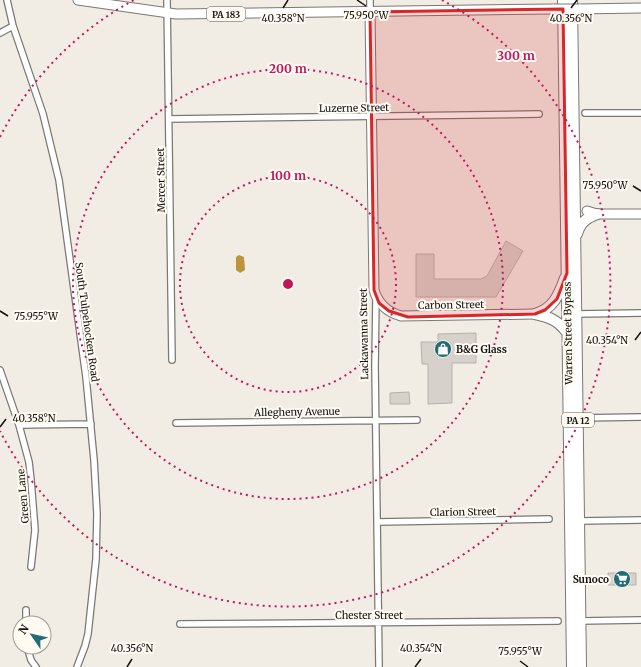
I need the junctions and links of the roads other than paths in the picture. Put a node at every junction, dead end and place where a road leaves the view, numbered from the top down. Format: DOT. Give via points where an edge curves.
graph roads {
  1 [pos="7,0"];
  2 [pos="78,0"];
  3 [pos="167,0"];
  4 [pos="370,0"];
  5 [pos="563,0"];
  6 [pos="572,0"];
  7 [pos="641,8"];
  8 [pos="370,12"];
  9 [pos="167,13"];
  10 [pos="13,26"];
  11 [pos="0,33"];
  12 [pos="585,113"];
  13 [pos="641,113"];
  14 [pos="539,114"];
  15 [pos="372,117"];
  16 [pos="169,119"];
  17 [pos="571,200"];
  18 [pos="587,211"];
  19 [pos="597,214"];
  20 [pos="641,214"];
  21 [pos="575,237"];
  22 [pos="567,273"];
  23 [pos="376,296"];
  24 [pos="641,313"];
  25 [pos="535,314"];
  26 [pos="576,314"];
  27 [pos="568,334"];
  28 [pos="172,360"];
  29 [pos="0,370"];
  30 [pos="641,417"];
  31 [pos="578,418"];
  32 [pos="376,420"];
  33 [pos="417,420"];
  34 [pos="176,423"];
  35 [pos="91,424"];
  36 [pos="19,425"];
  37 [pos="549,519"];
  38 [pos="641,520"];
  39 [pos="579,521"];
  40 [pos="377,522"];
  41 [pos="31,567"];
  42 [pos="26,610"];
  43 [pos="26,615"];
  44 [pos="641,620"];
  45 [pos="558,621"];
  46 [pos="580,621"];
  47 [pos="180,624"];
  48 [pos="379,624"];
  49 [pos="29,655"];
  50 [pos="36,667"];
  51 [pos="77,667"];
  52 [pos="379,667"];
  53 [pos="572,667"];
  54 [pos="581,667"];
  1 -- 10 [label="street, South Tulpehocken Road"];
  2 -- 9 [label="main road, PA 183"];
  3 -- 9 [label="street, Mercer Street"];
  4 -- 8 [label="street, Lackawanna Street"];
  5 -- 17 [label="highway, Warren Street Bypass / PA 12"];
  6 -- 17 [label="highway, Warren Street Bypass / PA 12"];
  7 -- 8 [label="main road, PA 183, bridge"];
  8 -- 9 [label="main road, PA 183"];
  8 -- 15 [label="main road, Lackawanna Street"];
  9 -- 16 [label="street, Mercer Street"];
  10 -- 11 [label="street"];
  10 -- 35 [label="street, South Tulpehocken Road" via="43,114 59,180"];
  12 -- 13 [label="street"];
  14 -- 15 [label="street, Luzerne Street"];
  15 -- 16 [label="street, Luzerne Street"];
  15 -- 23 [label="main road, Lackawanna Street"];
  16 -- 28 [label="street, Mercer Street"];
  17 -- 18 [label="highway"];
  17 -- 21 [label="highway, Warren Street Bypass / PA 12"];
  17 -- 22 [label="highway, Warren Street Bypass / PA 12"];
  18 -- 19 [label="main road"];
  19 -- 20 [label="main road"];
  19 -- 21 [label="highway" via="583,221"];
  21 -- 26 [label="highway, Warren Street Bypass / PA 12"];
  22 -- 25 [label="highway" via="554,303"];
  22 -- 27 [label="highway, Warren Street Bypass / PA 12"];
  23 -- 25 [label="main road, Carbon Street" via="388,311 401,316"];
  23 -- 32 [label="street, Lackawanna Street"];
  24 -- 26 [label="street"];
  25 -- 27 [label="highway" via="554,320"];
  26 -- 31 [label="highway, Warren Street Bypass / PA 12"];
  27 -- 53 [label="highway, Warren Street Bypass / PA 12"];
  29 -- 36 [label="street, Green Lane"];
  30 -- 31 [label="street"];
  31 -- 39 [label="highway, Warren Street Bypass / PA 12"];
  32 -- 33 [label="street, Allegheny Avenue"];
  32 -- 34 [label="street, Allegheny Avenue"];
  32 -- 40 [label="street, Lackawanna Street"];
  35 -- 36 [label="street"];
  35 -- 51 [label="street, South Tulpehocken Road" via="97,514 96,559 89,628"];
  36 -- 41 [label="street, Green Lane" via="32,480 35,530"];
  37 -- 40 [label="street, Clarion Street"];
  38 -- 39 [label="street"];
  39 -- 46 [label="highway, Warren Street Bypass / PA 12"];
  40 -- 48 [label="street, Lackawanna Street"];
  42 -- 43 [label="street"];
  44 -- 46 [label="street"];
  45 -- 48 [label="street, Chester Street"];
  46 -- 54 [label="highway, Warren Street Bypass / PA 12"];
  47 -- 48 [label="street, Chester Street"];
  48 -- 52 [label="street, Lackawanna Street"];
  49 -- 50 [label="street"];
}
